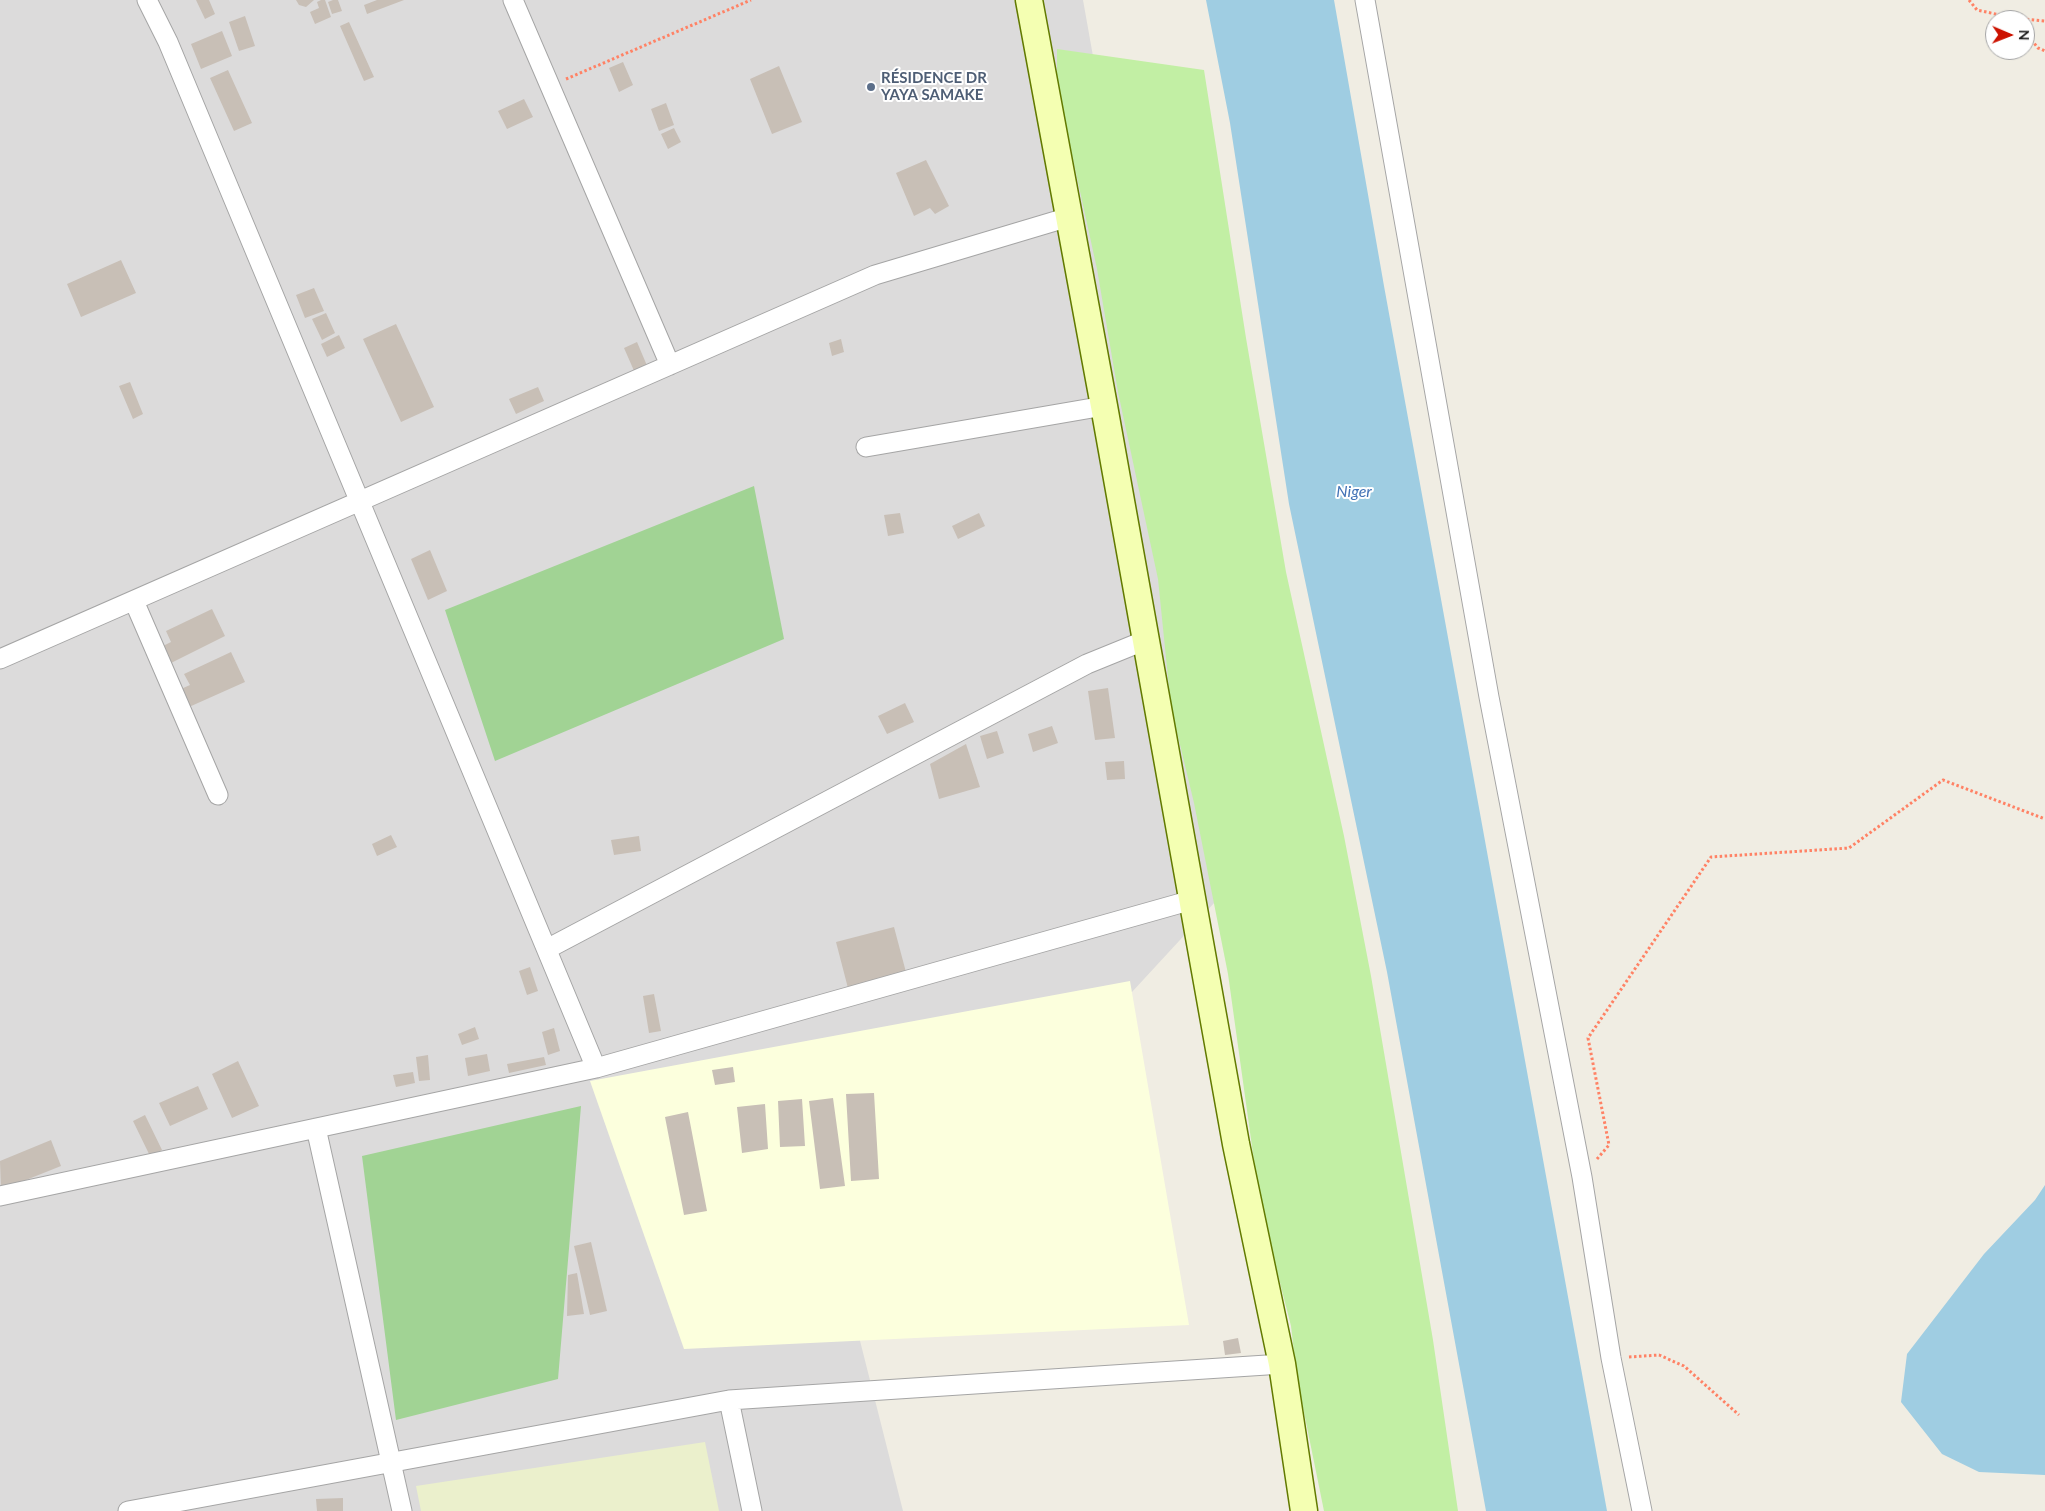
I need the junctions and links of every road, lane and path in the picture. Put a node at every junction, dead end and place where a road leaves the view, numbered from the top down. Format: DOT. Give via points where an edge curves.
graph roads {
  1 [pos="147,0"];
  2 [pos="513,0"];
  3 [pos="751,0"];
  4 [pos="1029,0"];
  5 [pos="1365,0"];
  6 [pos="1969,0"];
  7 [pos="1985,12"];
  8 [pos="550,86"];
  9 [pos="1069,217"];
  10 [pos="670,365"];
  11 [pos="1104,406"];
  12 [pos="866,447"];
  13 [pos="360,501"];
  14 [pos="134,601"];
  15 [pos="1146,640"];
  16 [pos="0,659"];
  17 [pos="218,795"];
  18 [pos="2045,820"];
  19 [pos="1192,900"];
  20 [pos="547,949"];
  21 [pos="596,1068"];
  22 [pos="316,1128"];
  23 [pos="1582,1177"];
  24 [pos="0,1196"];
  25 [pos="1611,1358"];
  26 [pos="1282,1364"];
  27 [pos="729,1400"];
  28 [pos="1739,1415"];
  29 [pos="391,1462"];
  30 [pos="128,1511"];
  31 [pos="402,1511"];
  32 [pos="752,1511"];
  33 [pos="1304,1511"];
  34 [pos="1642,1511"];
  1 -- 13 [label="street" via="168,42"];
  2 -- 8 [label="street"];
  3 -- 8 [label="path"];
  4 -- 9 [label="main road"];
  5 -- 23 [label="street" via="1489,697"];
  6 -- 7 [label="path" via="1977,10"];
  8 -- 10 [label="street"];
  9 -- 10 [label="street" via="875,275"];
  9 -- 11 [label="main road"];
  10 -- 13 [label="street"];
  11 -- 12 [label="street"];
  11 -- 15 [label="main road"];
  13 -- 14 [label="street"];
  13 -- 20 [label="street"];
  14 -- 16 [label="street"];
  14 -- 17 [label="street"];
  15 -- 19 [label="main road"];
  15 -- 20 [label="street" via="1087,664"];
  18 -- 23 [label="path" via="1943,780 1849,848 1711,856 1588,1038 1609,1145"];
  19 -- 21 [label="street"];
  19 -- 26 [label="main road" via="1236,1144"];
  20 -- 21 [label="street"];
  21 -- 22 [label="street"];
  22 -- 24 [label="street"];
  22 -- 29 [label="street"];
  23 -- 25 [label="street"];
  25 -- 28 [label="path" via="1659,1355 1684,1366"];
  25 -- 34 [label="street"];
  26 -- 27 [label="street"];
  26 -- 33 [label="main road"];
  27 -- 29 [label="street"];
  27 -- 32 [label="street"];
  29 -- 30 [label="street"];
  29 -- 31 [label="street"];
}
